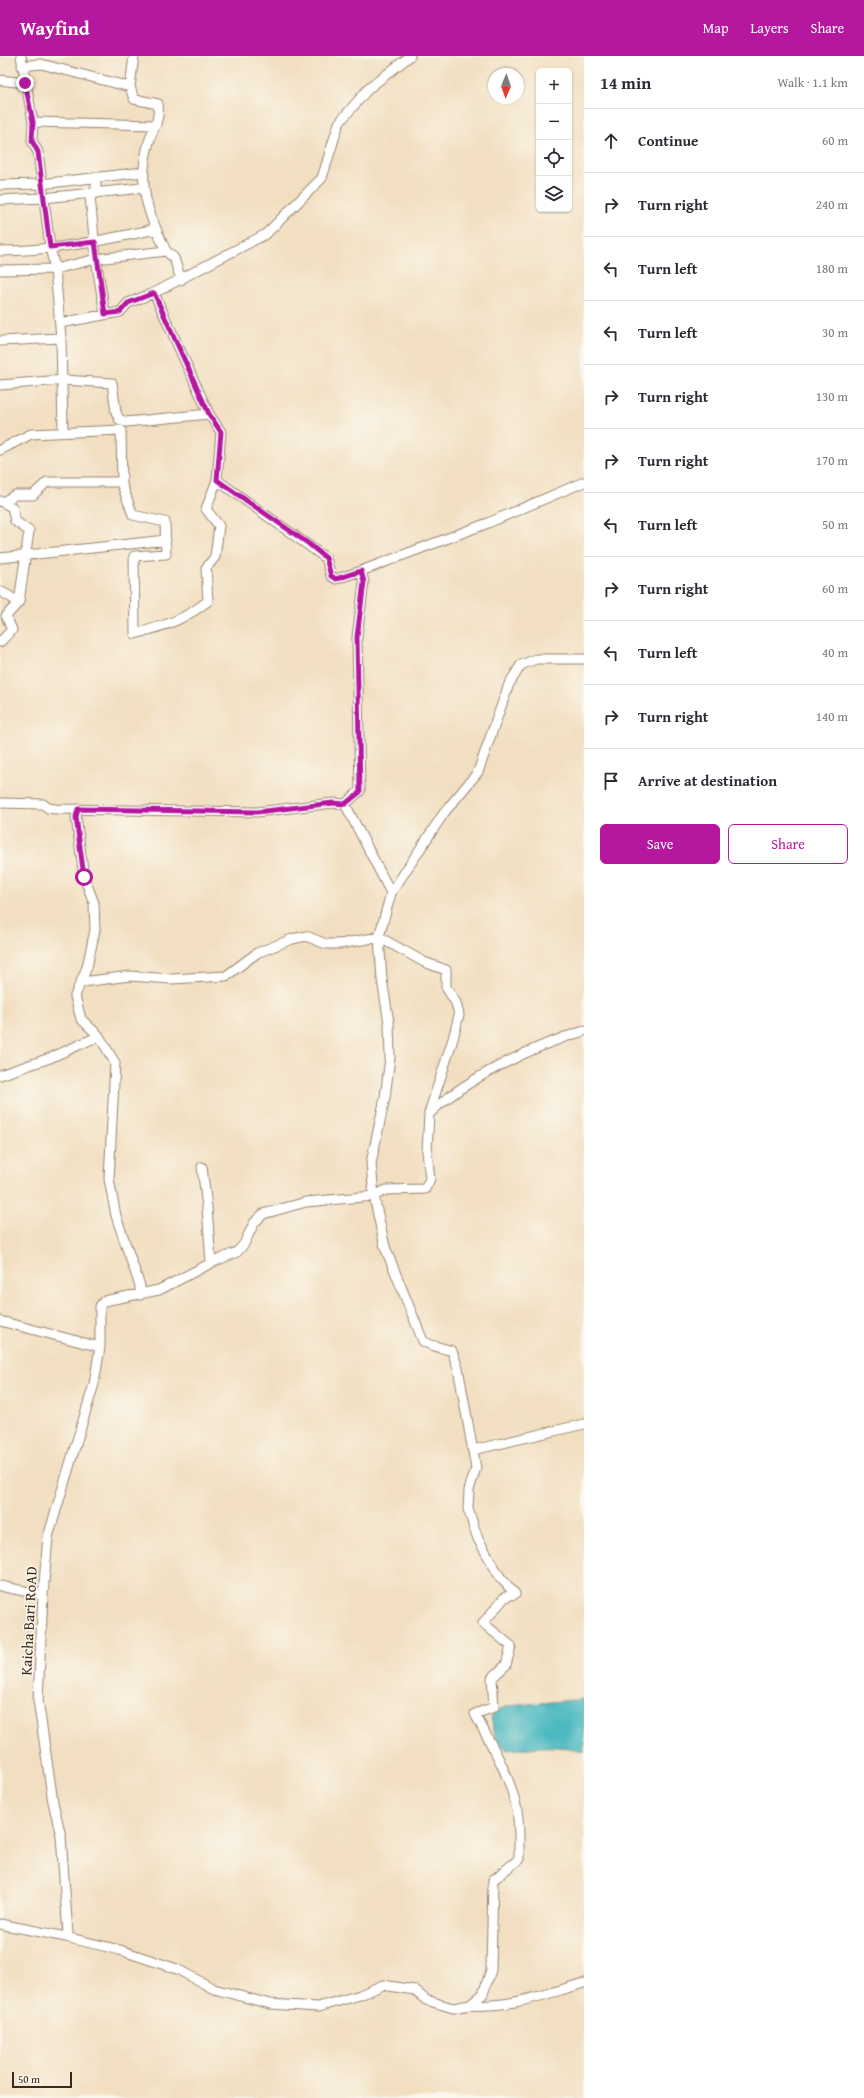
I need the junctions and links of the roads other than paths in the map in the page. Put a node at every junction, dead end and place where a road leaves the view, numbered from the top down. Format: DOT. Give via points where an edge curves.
graph roads {
  1 [pos="20,56"];
  2 [pos="134,56"];
  3 [pos="410,56"];
  4 [pos="22,66"];
  5 [pos="0,80"];
  6 [pos="25,83"];
  7 [pos="130,87"];
  8 [pos="33,122"];
  9 [pos="156,125"];
  10 [pos="143,172"];
  11 [pos="96,177"];
  12 [pos="41,184"];
  13 [pos="0,185"];
  14 [pos="143,188"];
  15 [pos="96,193"];
  16 [pos="44,198"];
  17 [pos="0,200"];
  18 [pos="156,230"];
  19 [pos="95,242"];
  20 [pos="50,247"];
  21 [pos="0,251"];
  22 [pos="166,251"];
  23 [pos="96,259"];
  24 [pos="55,269"];
  25 [pos="0,270"];
  26 [pos="181,280"];
  27 [pos="154,293"];
  28 [pos="105,314"];
  29 [pos="60,323"];
  30 [pos="61,338"];
  31 [pos="0,341"];
  32 [pos="62,380"];
  33 [pos="0,384"];
  34 [pos="209,414"];
  35 [pos="124,426"];
  36 [pos="63,431"];
  37 [pos="0,450"];
  38 [pos="217,480"];
  39 [pos="122,482"];
  40 [pos="584,482"];
  41 [pos="2,502"];
  42 [pos="166,540"];
  43 [pos="27,554"];
  44 [pos="0,558"];
  45 [pos="361,571"];
  46 [pos="0,591"];
  47 [pos="19,602"];
  48 [pos="0,642"];
  49 [pos="584,659"];
  50 [pos="0,803"];
  51 [pos="345,804"];
  52 [pos="78,809"];
  53 [pos="391,893"];
  54 [pos="379,937"];
  55 [pos="82,982"];
  56 [pos="584,1031"];
  57 [pos="99,1036"];
  58 [pos="0,1075"];
  59 [pos="429,1114"];
  60 [pos="202,1167"];
  61 [pos="374,1196"];
  62 [pos="211,1263"];
  63 [pos="140,1295"];
  64 [pos="0,1321"];
  65 [pos="100,1346"];
  66 [pos="584,1424"];
  67 [pos="473,1450"];
  68 [pos="0,1586"];
  69 [pos="43,1595"];
  70 [pos="0,1924"];
  71 [pos="66,1937"];
  72 [pos="584,1983"];
  73 [pos="470,2005"];
  1 -- 4 [label="street"];
  2 -- 7 [label="street"];
  3 -- 26 [label="street" via="368,89 339,123 322,178 266,234"];
  4 -- 6 [label="street"];
  4 -- 7 [label="street" via="41,64"];
  5 -- 6 [label="street"];
  6 -- 8 [label="street"];
  7 -- 9 [label="street" via="134,99 158,104 159,117"];
  8 -- 9 [label="street"];
  8 -- 12 [label="street" via="32,141 38,152"];
  9 -- 10 [label="street" via="149,142"];
  10 -- 11 [label="street"];
  10 -- 14 [label="street"];
  11 -- 12 [label="street"];
  11 -- 15 [label="street"];
  12 -- 13 [label="street"];
  12 -- 16 [label="street"];
  14 -- 15 [label="street"];
  14 -- 18 [label="street"];
  15 -- 16 [label="street"];
  15 -- 19 [label="street" via="90,196"];
  16 -- 17 [label="street"];
  16 -- 20 [label="street"];
  18 -- 19 [label="street"];
  18 -- 22 [label="street"];
  19 -- 20 [label="street"];
  19 -- 23 [label="street"];
  20 -- 21 [label="street" via="30,251"];
  20 -- 24 [label="street"];
  22 -- 23 [label="street"];
  22 -- 26 [label="street" via="174,258"];
  23 -- 24 [label="street"];
  23 -- 28 [label="street"];
  24 -- 25 [label="street"];
  24 -- 29 [label="street"];
  26 -- 27 [label="street"];
  27 -- 28 [label="street" via="128,303 120,312"];
  27 -- 34 [label="street"];
  28 -- 29 [label="street"];
  29 -- 30 [label="street"];
  30 -- 31 [label="street"];
  30 -- 32 [label="street"];
  32 -- 33 [label="street"];
  32 -- 35 [label="street" via="112,383 116,412"];
  32 -- 36 [label="street"];
  34 -- 35 [label="street"];
  34 -- 38 [label="street" via="221,432"];
  35 -- 36 [label="street"];
  35 -- 39 [label="street"];
  36 -- 37 [label="street" via="31,434"];
  38 -- 42 [label="street" via="206,509 219,526 215,557 206,568 208,600 190,615 168,625 135,634 134,556 166,554"];
  38 -- 45 [label="street" via="326,558 331,576 336,579"];
  39 -- 41 [label="street" via="47,482 34,495 14,495"];
  39 -- 42 [label="street" via="133,515 165,522"];
  40 -- 45 [label="street" via="488,523"];
  41 -- 43 [label="street" via="12,507 15,521 29,531"];
  42 -- 43 [label="street"];
  43 -- 44 [label="street"];
  43 -- 47 [label="street"];
  45 -- 51 [label="street" via="364,582 357,637 360,792"];
  46 -- 47 [label="street"];
  47 -- 48 [label="street" via="6,616 12,630"];
  49 -- 53 [label="street" via="536,659 521,665 509,684 478,772 444,813"];
  50 -- 52 [label="street" via="43,804 48,808"];
  51 -- 52 [label="street" via="333,803 257,812"];
  51 -- 53 [label="street"];
  52 -- 55 [label="street" via="76,817 84,877 94,903 95,930"];
  53 -- 54 [label="street"];
  54 -- 55 [label="street" via="340,944 326,944 306,936 292,939 257,953 226,976 171,979 130,976"];
  54 -- 59 [label="street" via="424,962 446,970 446,987 456,1003 459,1015"];
  54 -- 61 [label="street" via="389,1023 390,1058 385,1098 371,1163"];
  55 -- 57 [label="street" via="75,996 81,1019"];
  56 -- 59 [label="street" via="559,1038 486,1073 445,1099"];
  57 -- 58 [label="street" via="50,1058"];
  57 -- 63 [label="street" via="114,1063 109,1179 116,1216 140,1286"];
  59 -- 61 [label="street" via="427,1152 430,1179 426,1189 386,1190"];
  60 -- 62 [label="street"];
  61 -- 62 [label="street" via="306,1202 263,1214 254,1223 237,1252"];
  61 -- 67 [label="street" via="385,1247 423,1342 452,1351 458,1368"];
  62 -- 63 [label="street" via="159,1290"];
  63 -- 65 [label="street, Kaicha Bari RoAD" via="112,1298 100,1306"];
  64 -- 65 [label="street"];
  65 -- 69 [label="street, Kaicha Bari RoAD" via="94,1384 48,1537"];
  66 -- 67 [label="street"];
  67 -- 73 [label="street" via="476,1468 469,1490 470,1515 478,1539 500,1577 515,1594 505,1597 483,1622 511,1646 506,1665 492,1678 494,1707 475,1714 500,1761 515,1798 520,1841 519,1859 493,1880 491,1970 483,1994"];
  68 -- 69 [label="street"];
  69 -- 71 [label="street, Kaicha Bari RoAD" via="38,1700 53,1802 61,1836 68,1934"];
  70 -- 71 [label="street"];
  71 -- 73 [label="street" via="120,1950 177,1969 214,1988 270,2004 318,2007 360,1995 383,1985 414,1990 426,2000 453,2008"];
  72 -- 73 [label="street" via="519,2003"];
}
